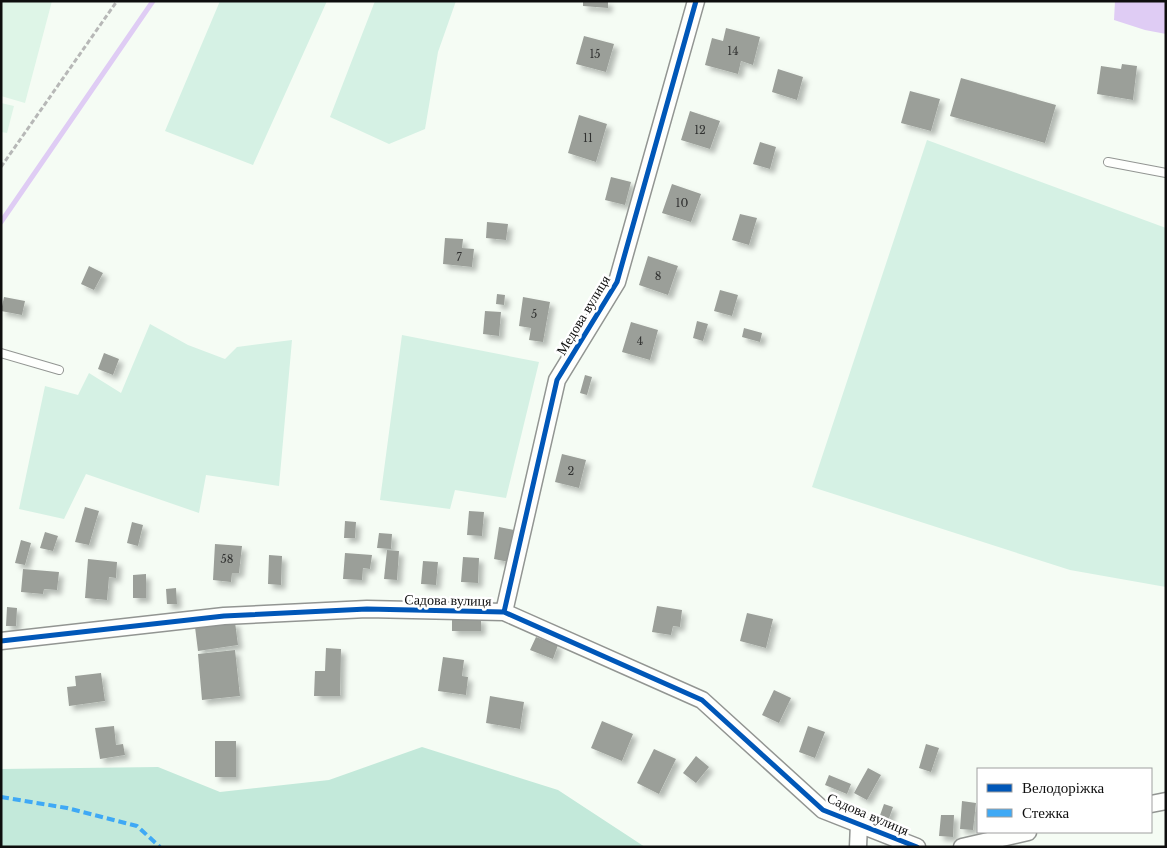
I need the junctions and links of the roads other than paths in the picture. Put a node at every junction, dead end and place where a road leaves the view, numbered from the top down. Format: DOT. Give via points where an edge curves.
graph roads {
  1 [pos="696,1"];
  2 [pos="1108,162"];
  3 [pos="1166,173"];
  4 [pos="1,353"];
  5 [pos="59,370"];
  6 [pos="504,612"];
  7 [pos="1,641"];
  8 [pos="1166,801"];
  9 [pos="1152,804"];
  10 [pos="859,824"];
  11 [pos="1024,833"];
  12 [pos="858,847"];
  13 [pos="917,847"];
  14 [pos="962,847"];
  1 -- 6 [label="street, Медова вулиця" via="618,282 558,380"];
  2 -- 3 [label="lane"];
  4 -- 5 [label="lane"];
  6 -- 7 [label="street, Садова вулиця" via="367,609 224,616"];
  6 -- 10 [label="street, Садова вулиця" via="702,700 823,810"];
  8 -- 9 [label="street"];
  10 -- 12 [label="street"];
  10 -- 13 [label="street, Садова вулиця"];
  11 -- 14 [label="street"];
}
